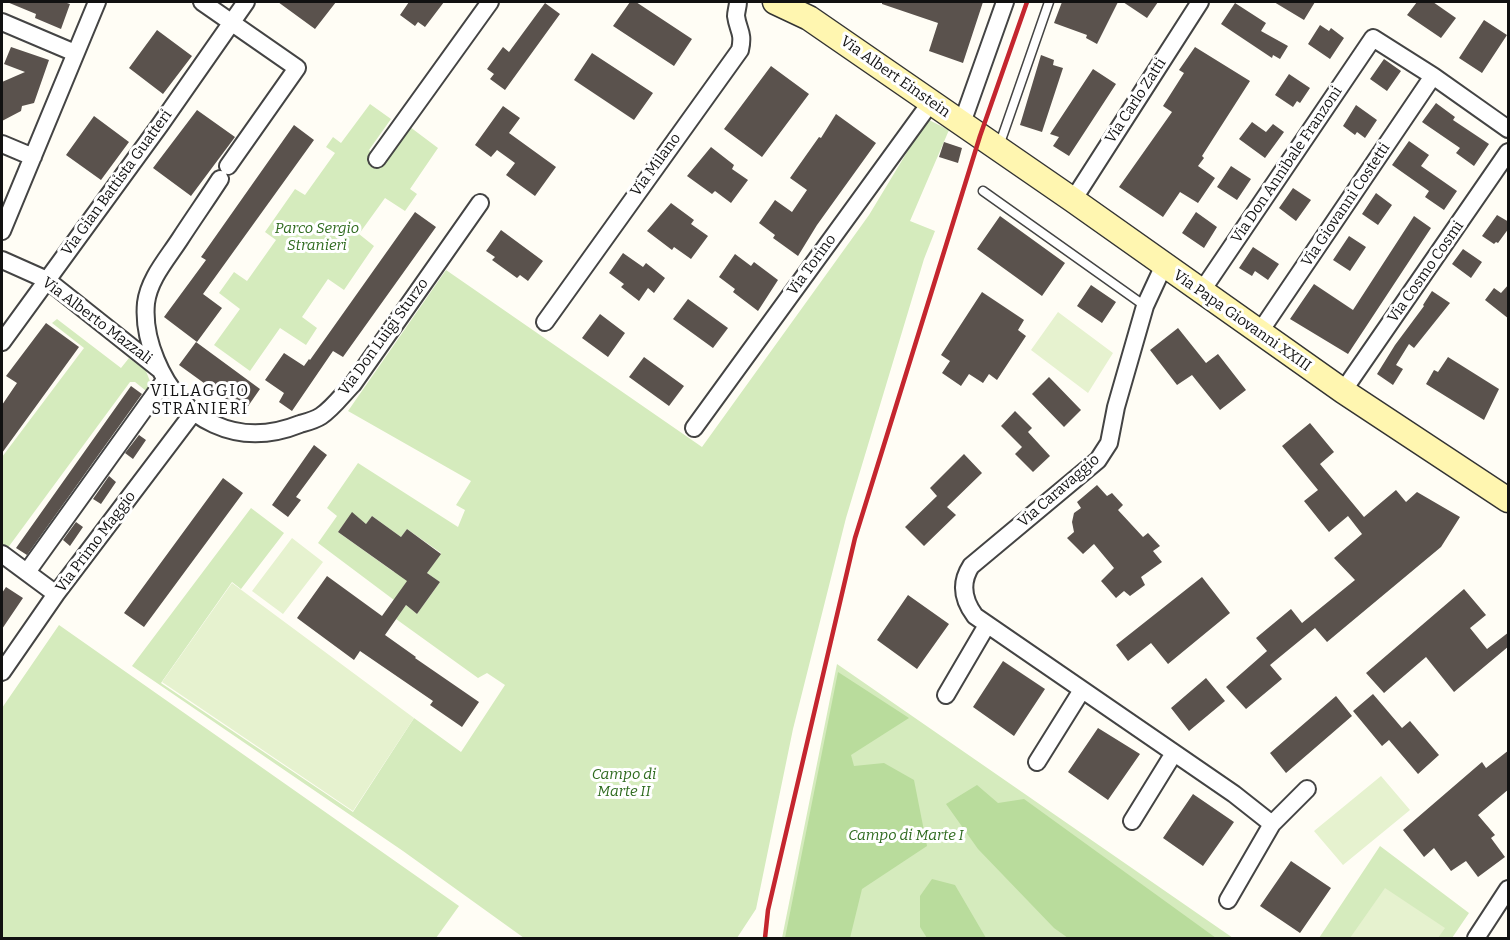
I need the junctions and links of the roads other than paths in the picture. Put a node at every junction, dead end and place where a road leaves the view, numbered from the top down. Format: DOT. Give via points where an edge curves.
graph roads {
  1 [pos="97,2"];
  2 [pos="202,2"];
  3 [pos="246,2"];
  4 [pos="490,2"];
  5 [pos="738,2"];
  6 [pos="775,2"];
  7 [pos="1005,2"];
  8 [pos="1049,2"];
  9 [pos="1200,2"];
  10 [pos="802,10"];
  11 [pos="2,22"];
  12 [pos="231,22"];
  13 [pos="75,53"];
  14 [pos="1433,76"];
  15 [pos="931,102"];
  16 [pos="1509,129"];
  17 [pos="980,136"];
  18 [pos="2,144"];
  19 [pos="1509,152"];
  20 [pos="33,157"];
  21 [pos="377,159"];
  22 [pos="983,191"];
  23 [pos="1073,200"];
  24 [pos="480,203"];
  25 [pos="2,231"];
  26 [pos="2,260"];
  27 [pos="1164,266"];
  28 [pos="46,280"];
  29 [pos="1201,292"];
  30 [pos="1145,306"];
  31 [pos="545,322"];
  32 [pos="1259,333"];
  33 [pos="2,342"];
  34 [pos="162,375"];
  35 [pos="1343,391"];
  36 [pos="193,413"];
  37 [pos="694,428"];
  38 [pos="1509,500"];
  39 [pos="2,554"];
  40 [pos="27,572"];
  41 [pos="56,594"];
  42 [pos="987,625"];
  43 [pos="2,672"];
  44 [pos="1082,690"];
  45 [pos="946,695"];
  46 [pos="1174,753"];
  47 [pos="1037,762"];
  48 [pos="1307,789"];
  49 [pos="1132,822"];
  50 [pos="1272,824"];
  51 [pos="1509,889"];
  52 [pos="1227,900"];
  53 [pos="1476,939"];
  1 -- 13 [label="street"];
  2 -- 12 [label="street"];
  3 -- 12 [label="street, Via Gian Battista Guatteri"];
  4 -- 21 [label="street"];
  5 -- 31 [label="street, Via Milano" via="740,50"];
  6 -- 10 [label="main road, Via Albert Einstein"];
  7 -- 17 [label="street"];
  8 -- 17 [label="lane"];
  9 -- 23 [label="street, Via Carlo Zatti"];
  10 -- 15 [label="main road, Via Albert Einstein"];
  11 -- 13 [label="street"];
  12 -- 28 [label="street, Via Gian Battista Guatteri"];
  12 -- 34 [label="street" via="297,68 154,278 145,322"];
  13 -- 20 [label="street"];
  14 -- 16 [label="street"];
  14 -- 29 [label="street, Via Don Annibale Franzoni" via="1373,38"];
  14 -- 32 [label="street, Via Giovanni Costetti"];
  15 -- 17 [label="main road, Via Albert Einstein"];
  15 -- 37 [label="street, Via Torino"];
  17 -- 23 [label="main road, Via Papa Giovanni XXIII"];
  18 -- 20 [label="street"];
  19 -- 35 [label="street, Via Cosmo Cosmi"];
  20 -- 25 [label="street"];
  22 -- 30 [label="lane"];
  23 -- 27 [label="main road, Via Papa Giovanni XXIII"];
  24 -- 36 [label="street, Via Don Luigi Sturzo" via="353,384 321,416 266,434 218,426"];
  26 -- 28 [label="street, Via Alberto Mazzali"];
  27 -- 29 [label="main road, Via Papa Giovanni XXIII"];
  27 -- 30 [label="street, Via Caravaggio"];
  28 -- 33 [label="street, Via Gian Battista Guatteri"];
  28 -- 34 [label="street, Via Alberto Mazzali"];
  29 -- 32 [label="main road, Via Papa Giovanni XXIII"];
  30 -- 42 [label="street, Via Caravaggio" via="1109,443 1098,460 966,574 966,602"];
  32 -- 35 [label="main road, Via Papa Giovanni XXIII"];
  34 -- 36 [label="street"];
  34 -- 40 [label="street"];
  35 -- 38 [label="main road, Via Papa Giovanni XXIII"];
  36 -- 41 [label="street, Via Primo Maggio"];
  39 -- 40 [label="street"];
  40 -- 41 [label="street"];
  41 -- 43 [label="street, Via Primo Maggio"];
  42 -- 44 [label="street, Via Caravaggio"];
  42 -- 45 [label="street"];
  44 -- 46 [label="street, Via Caravaggio"];
  44 -- 47 [label="street"];
  46 -- 49 [label="street"];
  46 -- 50 [label="street, Via Caravaggio"];
  48 -- 50 [label="street"];
  50 -- 52 [label="street"];
  51 -- 53 [label="street"];
}
